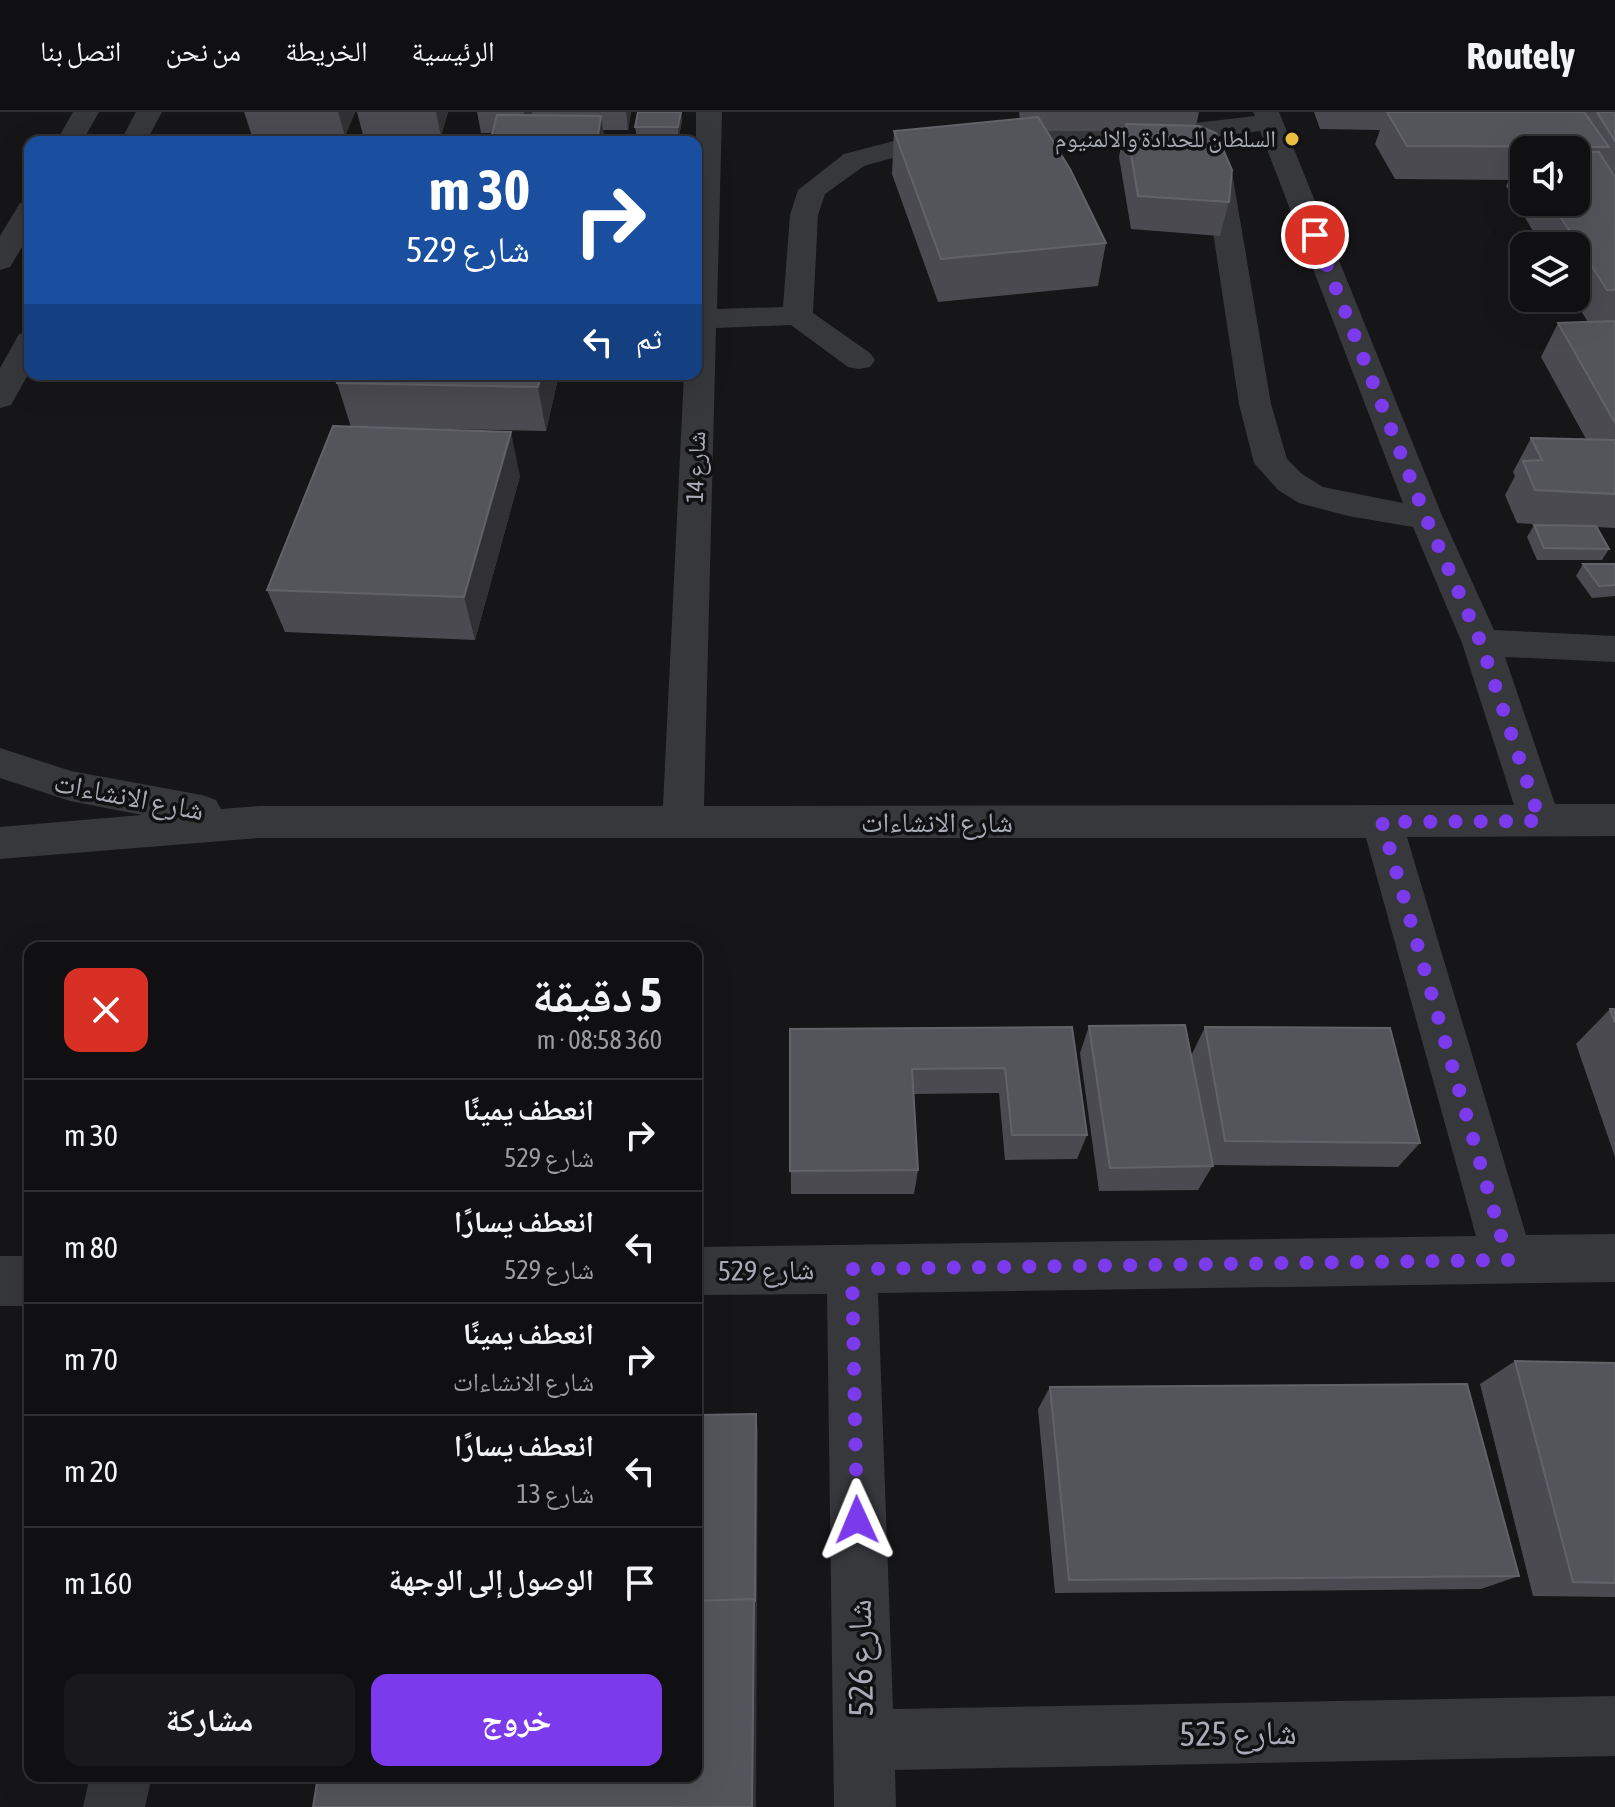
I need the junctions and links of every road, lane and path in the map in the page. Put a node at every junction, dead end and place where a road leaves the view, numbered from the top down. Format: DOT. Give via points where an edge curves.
graph roads {
  1 [pos="86,112"];
  2 [pos="149,112"];
  3 [pos="709,112"];
  4 [pos="1268,117"];
  5 [pos="1195,131"];
  6 [pos="72,136"];
  7 [pos="136,136"];
  8 [pos="24,219"];
  9 [pos="0,261"];
  10 [pos="798,316"];
  11 [pos="702,319"];
  12 [pos="24,352"];
  13 [pos="859,360"];
  14 [pos="700,380"];
  15 [pos="0,398"];
  16 [pos="1426,518"];
  17 [pos="1481,643"];
  18 [pos="1615,649"];
  19 [pos="0,763"];
  20 [pos="1615,820"];
  21 [pos="683,821"];
  22 [pos="1540,821"];
  23 [pos="259,822"];
  24 [pos="1382,822"];
  25 [pos="0,843"];
  26 [pos="1615,1258"];
  27 [pos="1508,1260"];
  28 [pos="852,1269"];
  29 [pos="702,1271"];
  30 [pos="0,1281"];
  31 [pos="24,1281"];
  32 [pos="1615,1726"];
  33 [pos="862,1740"];
  34 [pos="120,1782"];
  35 [pos="114,1807"];
  36 [pos="865,1807"];
  1 -- 6 [label="street"];
  2 -- 7 [label="street"];
  3 -- 11 [label="street, شارع 14"];
  4 -- 5 [label="street"];
  4 -- 16 [label="street"];
  5 -- 10 [label="street" via="913,144 854,160 812,190 804,215"];
  5 -- 16 [label="street" via="1217,166 1255,404 1271,463 1311,495"];
  8 -- 9 [label="street"];
  10 -- 11 [label="street"];
  10 -- 13 [label="street"];
  12 -- 15 [label="street"];
  14 -- 21 [label="street, شارع 14"];
  16 -- 17 [label="street"];
  17 -- 18 [label="street"];
  17 -- 22 [label="street"];
  19 -- 23 [label="street, شارع الانشاءات" via="70,786"];
  20 -- 22 [label="street, شارع الانشاءات"];
  21 -- 23 [label="street, شارع الانشاءات"];
  21 -- 24 [label="street, شارع الانشاءات"];
  22 -- 24 [label="street, شارع الانشاءات"];
  23 -- 25 [label="street, شارع الانشاءات"];
  24 -- 27 [label="street"];
  26 -- 27 [label="street, شارع 529"];
  27 -- 28 [label="street, شارع 529"];
  28 -- 29 [label="street, شارع 529"];
  28 -- 33 [label="street, شارع 526"];
  30 -- 31 [label="street"];
  32 -- 33 [label="street, شارع 525"];
  33 -- 36 [label="street, شارع 526"];
  34 -- 35 [label="street"];
}
